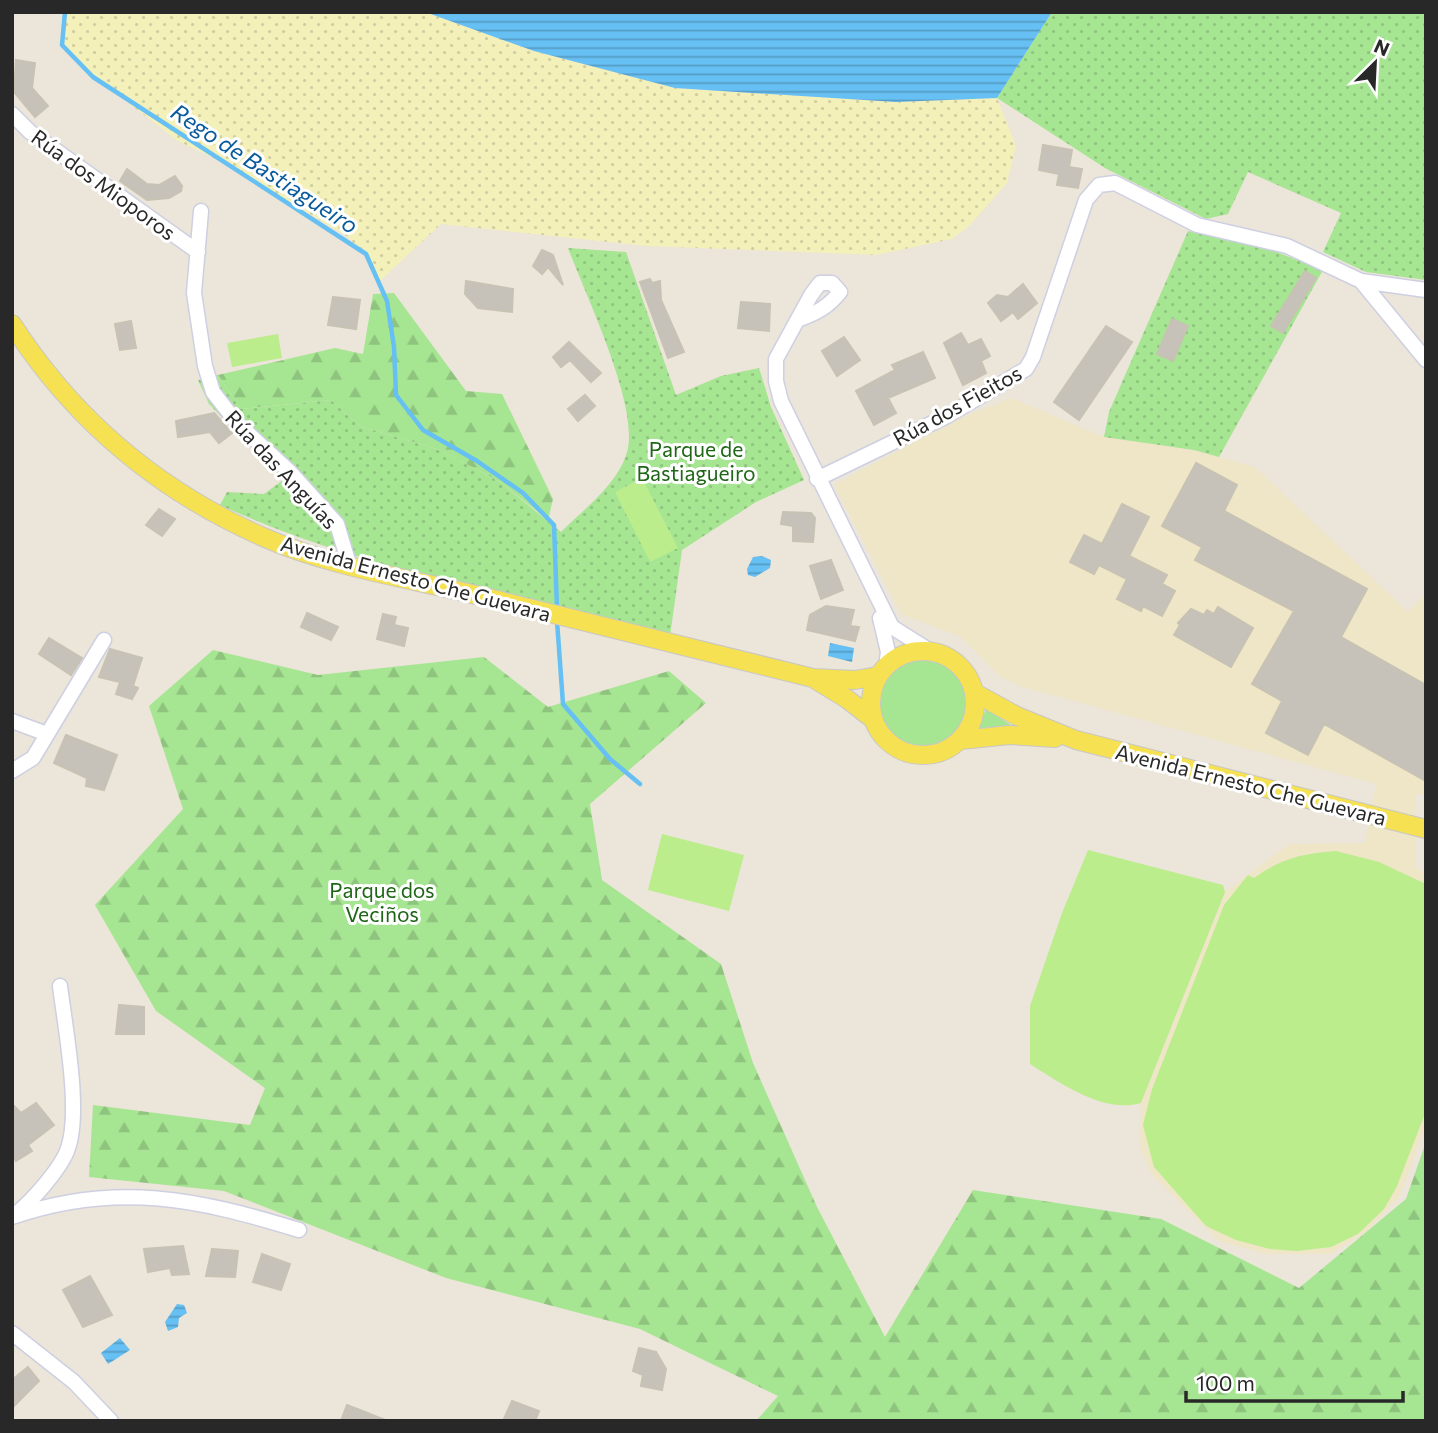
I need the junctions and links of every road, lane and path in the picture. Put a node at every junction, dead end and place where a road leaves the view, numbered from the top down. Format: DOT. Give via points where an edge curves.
graph roads {
  1 [pos="12,114"];
  2 [pos="201,211"];
  3 [pos="198,252"];
  4 [pos="1361,281"];
  5 [pos="1426,290"];
  6 [pos="800,319"];
  7 [pos="12,324"];
  8 [pos="1426,360"];
  9 [pos="817,479"];
  10 [pos="349,564"];
  11 [pos="878,603"];
  12 [pos="104,640"];
  13 [pos="930,651"];
  14 [pos="882,671"];
  15 [pos="813,678"];
  16 [pos="975,693"];
  17 [pos="874,720"];
  18 [pos="12,721"];
  19 [pos="47,734"];
  20 [pos="961,740"];
  21 [pos="1076,740"];
  22 [pos="12,771"];
  23 [pos="1426,829"];
  24 [pos="60,986"];
  25 [pos="13,1216"];
  26 [pos="299,1230"];
  27 [pos="12,1333"];
  28 [pos="111,1421"];
  1 -- 3 [label="street, Rúa dos Mioporos" via="30,132"];
  2 -- 3 [label="street, Rúa das Anguías"];
  3 -- 10 [label="street, Rúa das Anguías" via="194,293 213,392 237,423 337,524"];
  4 -- 5 [label="street"];
  4 -- 8 [label="street"];
  4 -- 9 [label="street, Rúa dos Fieitos" via="1287,246 1197,225 1128,188 1106,183 1092,190 1086,200 1026,369 947,416"];
  6 -- 9 [label="street" via="776,359 776,381"];
  7 -- 10 [label="main road, Avenida Ernesto Che Guevara" via="50,380 102,433 173,490 264,537"];
  9 -- 11 [label="street"];
  10 -- 15 [label="main road, Avenida Ernesto Che Guevara"];
  11 -- 13 [label="street" via="892,628"];
  11 -- 14 [label="street" via="888,652"];
  12 -- 19 [label="street"];
  13 -- 14 [label="main road" via="900,656"];
  13 -- 16 [label="main road" via="954,661"];
  14 -- 15 [label="main road, Avenida Ernesto Che Guevara" via="855,680"];
  14 -- 17 [label="main road" via="871,700"];
  15 -- 17 [label="main road, Avenida Ernesto Che Guevara"];
  16 -- 20 [label="main road" via="973,720"];
  16 -- 21 [label="main road, Avenida Ernesto Che Guevara"];
  17 -- 20 [label="main road" via="882,735 903,751 923,757"];
  18 -- 19 [label="street"];
  19 -- 22 [label="street" via="33,758"];
  20 -- 21 [label="main road, Avenida Ernesto Che Guevara" via="1009,735"];
  21 -- 23 [label="main road, Avenida Ernesto Che Guevara"];
  24 -- 25 [label="street" via="72,1104 68,1150 61,1164"];
  25 -- 26 [label="street" via="83,1198 164,1198 221,1206"];
  27 -- 28 [label="street" via="74,1382"];
}
